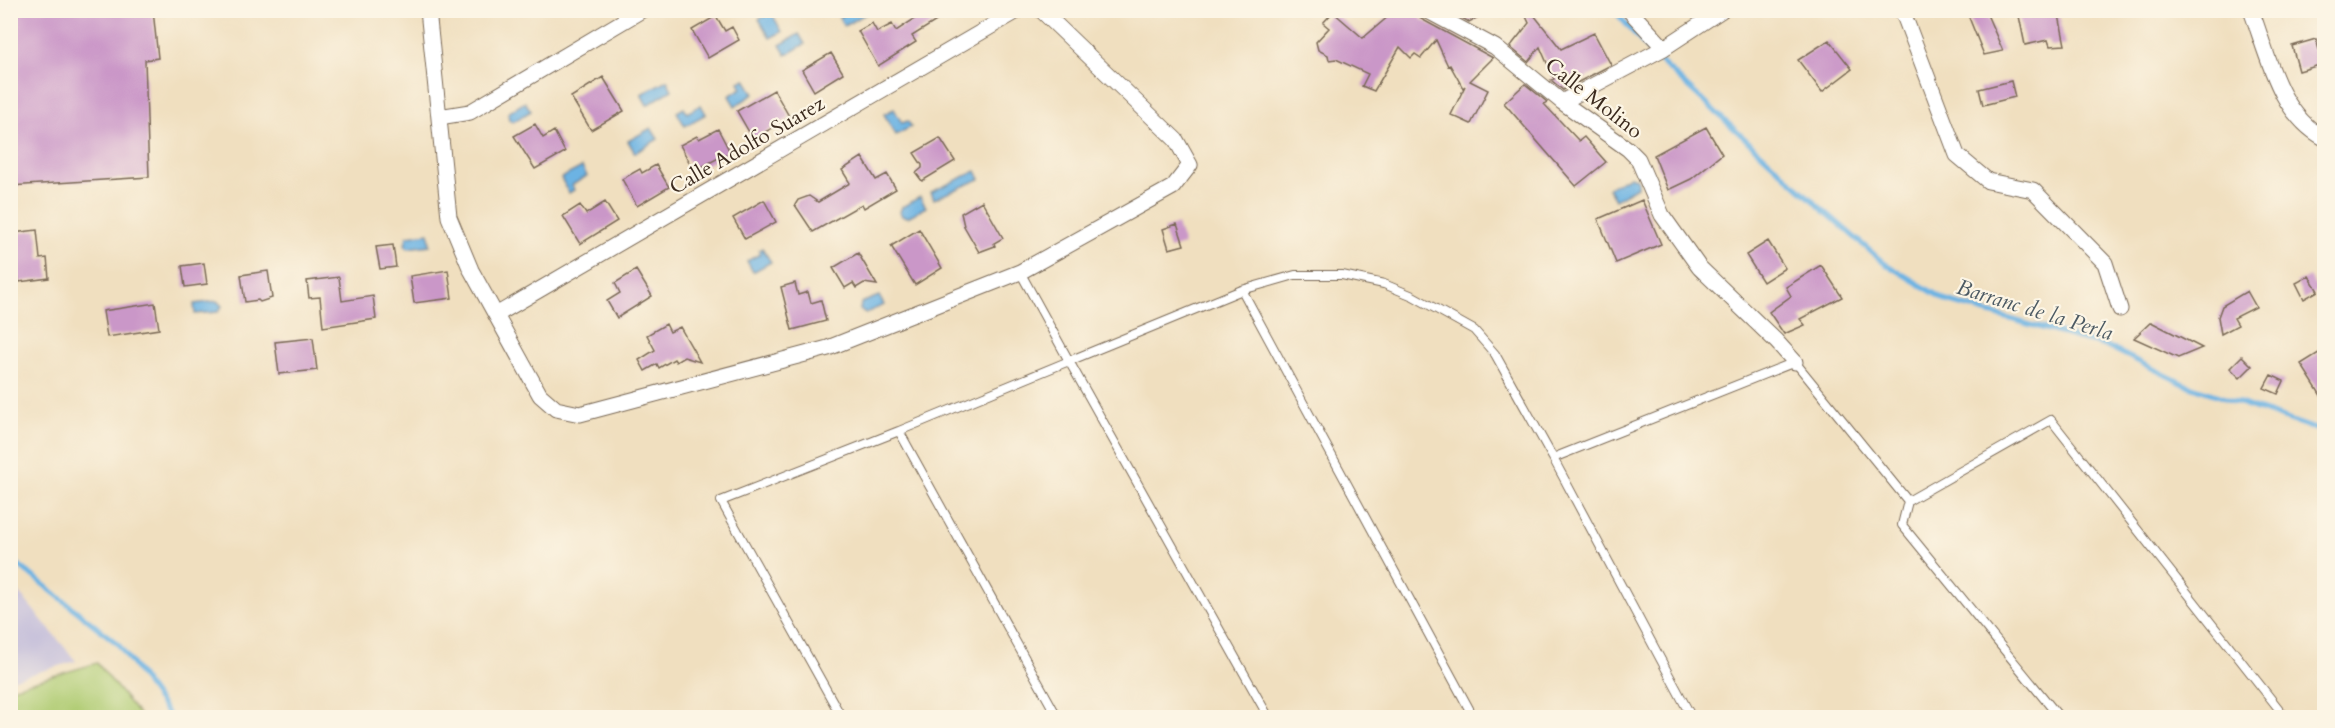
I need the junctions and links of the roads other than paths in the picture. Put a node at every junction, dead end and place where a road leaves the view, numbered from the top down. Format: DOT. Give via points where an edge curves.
graph roads {
  1 [pos="428,10"];
  2 [pos="642,10"];
  3 [pos="1019,10"];
  4 [pos="1041,10"];
  5 [pos="1426,10"];
  6 [pos="1629,10"];
  7 [pos="1722,10"];
  8 [pos="1902,10"];
  9 [pos="2251,10"];
  10 [pos="1664,48"];
  11 [pos="1562,102"];
  12 [pos="439,117"];
  13 [pos="2325,138"];
  14 [pos="1020,272"];
  15 [pos="1242,290"];
  16 [pos="2120,309"];
  17 [pos="496,315"];
  18 [pos="1070,361"];
  19 [pos="1795,362"];
  20 [pos="899,431"];
  21 [pos="1553,458"];
  22 [pos="1908,501"];
  23 [pos="2283,715"];
  24 [pos="842,717"];
  25 [pos="1058,717"];
  26 [pos="1269,717"];
  27 [pos="1474,717"];
  28 [pos="1692,717"];
  29 [pos="2060,717"];
  30 [pos="2273,717"];
  1 -- 12 [label="street"];
  2 -- 12 [label="street" via="470,112"];
  3 -- 17 [label="street, Calle Adolfo Suarez"];
  4 -- 14 [label="street" via="1176,140 1190,165 1173,187"];
  5 -- 11 [label="street, Calle Molino" via="1495,47"];
  6 -- 10 [label="street"];
  7 -- 10 [label="street"];
  8 -- 16 [label="street" via="1957,155 1988,181 2033,190 2105,263"];
  9 -- 13 [label="street" via="2280,90 2308,127"];
  10 -- 11 [label="street"];
  11 -- 19 [label="street, Calle Molino" via="1638,159 1662,215 1699,267"];
  12 -- 17 [label="street" via="449,217 471,270"];
  14 -- 17 [label="street" via="828,348 580,414 556,410 540,394"];
  14 -- 18 [label="lane"];
  15 -- 18 [label="lane"];
  15 -- 21 [label="lane" via="1295,275 1342,275 1384,284 1443,311 1474,330 1495,354"];
  15 -- 27 [label="lane"];
  18 -- 20 [label="lane"];
  18 -- 26 [label="lane"];
  19 -- 21 [label="lane"];
  19 -- 22 [label="lane"];
  20 -- 24 [label="lane" via="721,501"];
  20 -- 25 [label="lane"];
  21 -- 28 [label="lane"];
  22 -- 23 [label="lane" via="2052,420"];
  22 -- 29 [label="lane" via="1902,525"];
  23 -- 30 [label="lane"];
}
